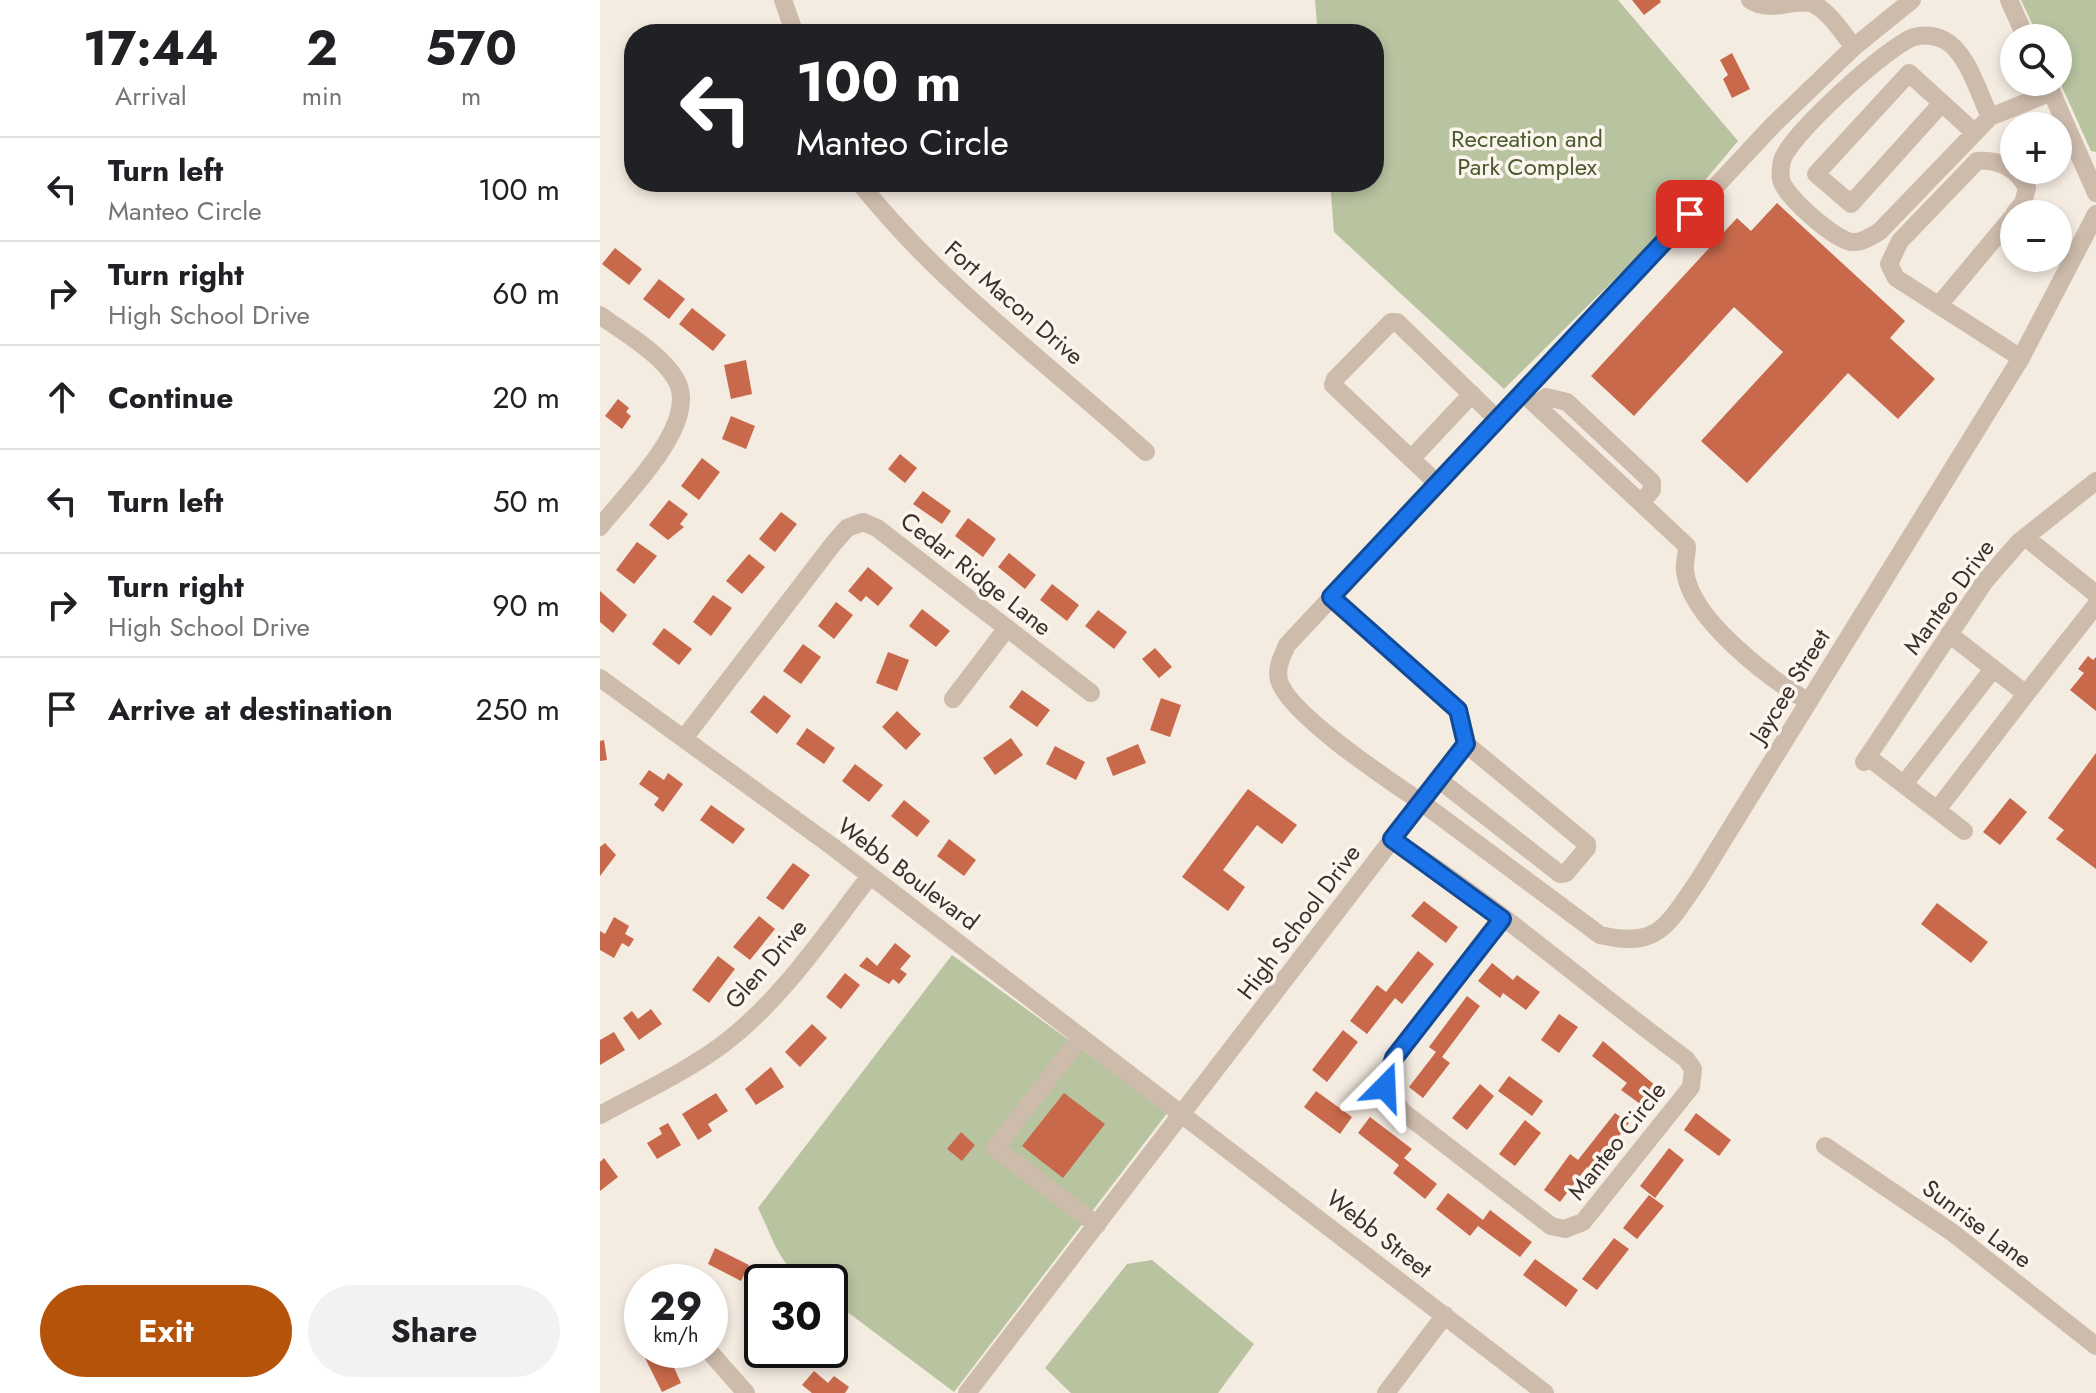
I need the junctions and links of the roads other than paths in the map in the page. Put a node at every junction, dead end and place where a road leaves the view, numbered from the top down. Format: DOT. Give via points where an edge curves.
graph roads {
  1 [pos="783,0"];
  2 [pos="1750,0"];
  3 [pos="1912,0"];
  4 [pos="2009,0"];
  5 [pos="791,24"];
  6 [pos="2020,24"];
  7 [pos="1854,47"];
  8 [pos="2032,96"];
  9 [pos="2054,96"];
  10 [pos="1942,103"];
  11 [pos="1990,117"];
  12 [pos="1975,133"];
  13 [pos="867,192"];
  14 [pos="2096,193"];
  15 [pos="2024,200"];
  16 [pos="2096,214"];
  17 [pos="2000,231"];
  18 [pos="1939,305"];
  19 [pos="600,315"];
  20 [pos="2021,358"];
  21 [pos="1472,394"];
  22 [pos="1530,400"];
  23 [pos="1498,420"];
  24 [pos="1146,452"];
  25 [pos="1411,459"];
  26 [pos="2096,481"];
  27 [pos="1438,484"];
  28 [pos="600,527"];
  29 [pos="2025,537"];
  30 [pos="2096,594"];
  31 [pos="1331,597"];
  32 [pos="2096,605"];
  33 [pos="1007,628"];
  34 [pos="1949,634"];
  35 [pos="1993,669"];
  36 [pos="600,678"];
  37 [pos="1091,693"];
  38 [pos="2026,694"];
  39 [pos="953,699"];
  40 [pos="1809,702"];
  41 [pos="685,737"];
  42 [pos="1466,744"];
  43 [pos="1438,779"];
  44 [pos="1904,784"];
  45 [pos="1421,802"];
  46 [pos="1937,810"];
  47 [pos="1964,831"];
  48 [pos="1392,839"];
  49 [pos="870,876"];
  50 [pos="1502,919"];
  51 [pos="1081,1037"];
  52 [pos="1182,1114"];
  53 [pos="600,1115"];
  54 [pos="1825,1146"];
  55 [pos="1097,1225"];
  56 [pos="1445,1315"];
  57 [pos="2096,1346"];
  58 [pos="724,1368"];
  59 [pos="746,1393"];
  60 [pos="967,1393"];
  61 [pos="1386,1393"];
  62 [pos="1545,1393"];
  1 -- 5 [label="street"];
  2 -- 7 [label="street" via="1768,6 1810,2"];
  3 -- 7 [label="street"];
  4 -- 6 [label="street"];
  7 -- 22 [label="street" via="1774,124"];
  8 -- 11 [label="street"];
  9 -- 14 [label="street"];
  10 -- 10 [label="street" via="1909,73 1816,174 1851,204"];
  10 -- 12 [label="street"];
  11 -- 12 [label="street"];
  11 -- 12 [label="street" via="1957,51 1927,34 1911,38 1881,58 1793,139 1782,159 1781,179 1788,193 1834,236 1853,242 1880,231"];
  13 -- 24 [label="street, Fort Macon Drive" via="913,247"];
  15 -- 18 [label="street" via="2027,188 2019,172 1990,160 1977,161 1900,241 1889,264 1896,278"];
  16 -- 20 [label="street, Jaycee Street"];
  17 -- 18 [label="street"];
  18 -- 20 [label="street"];
  19 -- 28 [label="street" via="667,368 682,391 684,405 667,441"];
  20 -- 40 [label="street, Jaycee Street"];
  21 -- 23 [label="street"];
  21 -- 25 [label="street"];
  21 -- 25 [label="street" via="1397,322 1391,322 1335,379 1333,385"];
  22 -- 23 [label="street"];
  22 -- 40 [label="street" via="1687,546 1685,572 1699,602 1729,642"];
  23 -- 27 [label="street"];
  25 -- 27 [label="street"];
  26 -- 29 [label="street, Manteo Drive"];
  27 -- 31 [label="street"];
  29 -- 30 [label="street"];
  29 -- 34 [label="street, Manteo Drive" via="1985,581"];
  31 -- 42 [label="street" via="1458,710"];
  31 -- 45 [label="street" via="1287,645 1278,667 1282,689 1305,715"];
  32 -- 38 [label="street"];
  33 -- 37 [label="street, Cedar Ridge Lane"];
  33 -- 39 [label="street"];
  33 -- 41 [label="street, Cedar Ridge Lane" via="877,528 863,522 853,525"];
  34 -- 35 [label="street"];
  34 -- 44 [label="street, Manteo Drive" via="1866,760"];
  35 -- 38 [label="street"];
  35 -- 44 [label="street"];
  36 -- 41 [label="street, Webb Boulevard"];
  38 -- 46 [label="street"];
  40 -- 45 [label="street, Jaycee Street" via="1668,923 1651,936 1630,942 1600,935"];
  41 -- 49 [label="street, Webb Boulevard"];
  42 -- 43 [label="street, High School Drive"];
  42 -- 43 [label="street" via="1587,848 1560,874"];
  43 -- 45 [label="street, High School Drive"];
  44 -- 46 [label="street"];
  45 -- 48 [label="street, High School Drive"];
  46 -- 47 [label="street"];
  48 -- 50 [label="street, Manteo Circle"];
  48 -- 52 [label="street, High School Drive"];
  49 -- 51 [label="street, Webb Boulevard"];
  49 -- 53 [label="street, Glen Drive" via="745,1026 705,1057"];
  50 -- 50 [label="street, Manteo Circle" via="1394,1058 1385,1087 1403,1112 1551,1226 1578,1227 1691,1087 1695,1072 1686,1059"];
  51 -- 52 [label="street, Webb Boulevard"];
  51 -- 55 [label="street" via="995,1148"];
  52 -- 55 [label="street, High School Drive"];
  52 -- 56 [label="street, Webb Street"];
  54 -- 57 [label="street, Sunrise Lane" via="1953,1233"];
  55 -- 60 [label="street, High School Drive"];
  56 -- 61 [label="street"];
  56 -- 62 [label="street, Webb Street"];
  58 -- 59 [label="street"];
}
